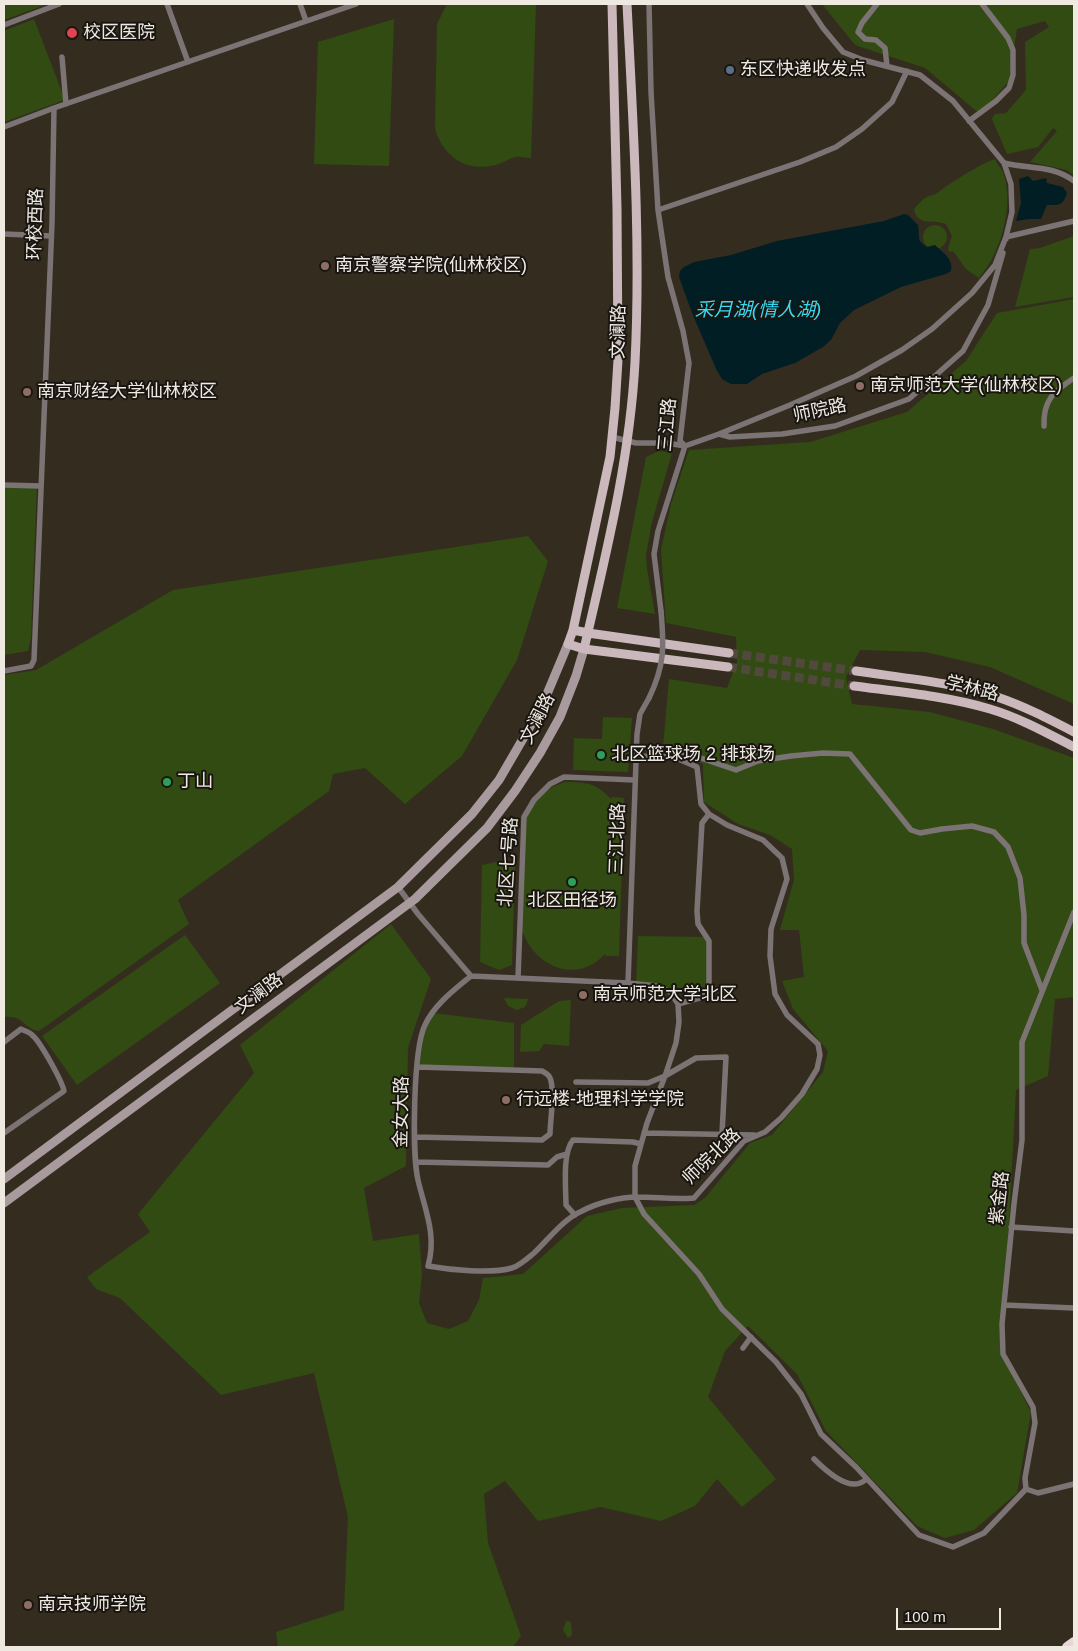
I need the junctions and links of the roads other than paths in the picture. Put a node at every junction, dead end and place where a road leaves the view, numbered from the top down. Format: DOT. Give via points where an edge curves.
graph roads {
  1 [pos="59,4"];
  2 [pos="167,4"];
  3 [pos="300,4"];
  4 [pos="356,4"];
  5 [pos="612,4"];
  6 [pos="627,4"];
  7 [pos="649,4"];
  8 [pos="807,4"];
  9 [pos="877,4"];
  10 [pos="982,4"];
  11 [pos="306,21"];
  12 [pos="4,25"];
  13 [pos="62,57"];
  14 [pos="188,62"];
  15 [pos="887,66"];
  16 [pos="907,71"];
  17 [pos="66,104"];
  18 [pos="54,108"];
  19 [pos="970,121"];
  20 [pos="4,127"];
  21 [pos="1004,163"];
  22 [pos="1074,181"];
  23 [pos="658,210"];
  24 [pos="1074,221"];
  25 [pos="4,234"];
  26 [pos="51,236"];
  27 [pos="1006,237"];
  28 [pos="1074,378"];
  29 [pos="1044,426"];
  30 [pos="719,434"];
  31 [pos="612,437"];
  32 [pos="627,440"];
  33 [pos="685,446"];
  34 [pos="4,485"];
  35 [pos="40,486"];
  36 [pos="573,630"];
  37 [pos="588,634"];
  38 [pos="568,644"];
  39 [pos="664,644"];
  40 [pos="584,648"];
  41 [pos="729,653"];
  42 [pos="663,659"];
  43 [pos="728,667"];
  44 [pos="4,671"];
  45 [pos="856,671"];
  46 [pos="854,686"];
  47 [pos="1074,732"];
  48 [pos="1074,747"];
  49 [pos="669,755"];
  50 [pos="635,757"];
  51 [pos="635,780"];
  52 [pos="709,814"];
  53 [pos="398,887"];
  54 [pos="410,902"];
  55 [pos="1074,912"];
  56 [pos="471,976"];
  57 [pos="518,978"];
  58 [pos="628,983"];
  59 [pos="709,989"];
  60 [pos="728,990"];
  61 [pos="1042,990"];
  62 [pos="678,1004"];
  63 [pos="4,1042"];
  64 [pos="418,1067"];
  65 [pos="665,1076"];
  66 [pos="576,1082"];
  67 [pos="4,1133"];
  68 [pos="644,1133"];
  69 [pos="722,1134"];
  70 [pos="759,1134"];
  71 [pos="415,1137"];
  72 [pos="641,1144"];
  73 [pos="567,1154"];
  74 [pos="416,1162"];
  75 [pos="4,1179"];
  76 [pos="635,1197"];
  77 [pos="4,1203"];
  78 [pos="575,1215"];
  79 [pos="1012,1227"];
  80 [pos="1074,1231"];
  81 [pos="428,1266"];
  82 [pos="1004,1305"];
  83 [pos="1074,1308"];
  84 [pos="751,1337"];
  85 [pos="743,1348"];
  86 [pos="814,1459"];
  87 [pos="867,1479"];
  88 [pos="1074,1484"];
  89 [pos="1026,1489"];
  90 [pos="1074,1642"];
  91 [pos="1067,1647"];
  1 -- 12 [label="street"];
  2 -- 14 [label="street"];
  3 -- 11 [label="street"];
  4 -- 11 [label="street"];
  5 -- 31 [label="main road, 文澜路" via="618,360"];
  6 -- 32 [label="main road, 文澜路" via="636,212 635,362"];
  7 -- 23 [label="street, 三江路"];
  8 -- 15 [label="street, 师院路" via="843,52"];
  9 -- 15 [label="street" via="858,32 865,40 876,40 885,48"];
  10 -- 19 [label="street" via="1008,38 1013,50 1013,75 1009,88 996,102"];
  11 -- 14 [label="street"];
  13 -- 17 [label="street"];
  14 -- 17 [label="street"];
  15 -- 16 [label="street, 师院路"];
  16 -- 19 [label="street, 师院路" via="920,75"];
  16 -- 23 [label="street" via="892,102 836,147"];
  17 -- 18 [label="street"];
  18 -- 20 [label="street"];
  18 -- 26 [label="street, 环校西路"];
  19 -- 21 [label="street, 师院路"];
  21 -- 22 [label="street" via="1059,171"];
  21 -- 27 [label="street, 师院路" via="1011,184 1012,212"];
  23 -- 33 [label="street, 三江路" via="668,277 689,363 680,441"];
  24 -- 27 [label="street"];
  25 -- 26 [label="street"];
  26 -- 35 [label="street, 环校西路"];
  27 -- 30 [label="street, 师院路" via="995,265 972,292 932,329 902,350 856,376"];
  27 -- 30 [label="street, 师院路" via="988,305 962,351 909,399 835,426 782,434 730,437"];
  28 -- 29 [label="street" via="1050,398"];
  30 -- 33 [label="street, 师院路"];
  31 -- 32 [label="street, 师院路"];
  31 -- 36 [label="main road, 文澜路"];
  32 -- 33 [label="street, 师院路"];
  32 -- 37 [label="main road, 文澜路" via="619,493"];
  33 -- 39 [label="street, 三江路, bridge" via="658,531 654,554"];
  34 -- 35 [label="street"];
  35 -- 44 [label="street, 环校西路" via="34,660 31,666"];
  36 -- 37 [label="main road"];
  36 -- 38 [label="main road, 文澜路"];
  37 -- 39 [label="main road"];
  37 -- 40 [label="main road, 文澜路"];
  38 -- 40 [label="main road"];
  38 -- 53 [label="main road, 文澜路" via="542,706 499,780 472,814"];
  39 -- 41 [label="main road"];
  39 -- 42 [label="street, 三江路, bridge"];
  40 -- 42 [label="main road"];
  40 -- 54 [label="main road, 文澜路" via="560,717 540,753 487,828"];
  42 -- 43 [label="main road"];
  42 -- 50 [label="street, 三江北路, bridge" via="656,683 640,714"];
  45 -- 47 [label="main road, 学林路" via="996,696"];
  46 -- 48 [label="main road, 学林路" via="950,699 992,710"];
  49 -- 50 [label="street"];
  49 -- 52 [label="street" via="697,767 701,804"];
  49 -- 61 [label="street" via="683,752 736,770 758,761 791,756 850,754 911,830 920,833 972,826 994,832 1008,847 1020,878 1024,943"];
  50 -- 51 [label="street, 三江北路"];
  51 -- 57 [label="street, 北区七号路" via="564,777 550,784 534,800 524,817"];
  51 -- 58 [label="street, 三江北路"];
  52 -- 59 [label="street" via="702,823 697,910 698,924 709,941"];
  52 -- 70 [label="street, 师院北路" via="763,840 782,858 787,879 771,929 770,956 775,994 787,1015 818,1044 820,1055 817,1069 802,1094 781,1118"];
  53 -- 54 [label="street"];
  53 -- 75 [label="main road, 文澜路"];
  54 -- 56 [label="street"];
  54 -- 77 [label="main road, 文澜路"];
  55 -- 61 [label="street, 紫金路"];
  56 -- 57 [label="street"];
  56 -- 64 [label="street, 金女大路" via="448,994 425,1024 419,1040"];
  57 -- 58 [label="street"];
  58 -- 62 [label="street" via="657,986 670,992"];
  59 -- 60 [label="street"];
  59 -- 62 [label="street" via="703,997"];
  61 -- 79 [label="street, 紫金路" via="1022,1042 1022,1140"];
  62 -- 65 [label="street" via="676,1043"];
  63 -- 67 [label="street" via="21,1029 33,1035 64,1091"];
  64 -- 71 [label="street, 金女大路"];
  64 -- 71 [label="street" via="542,1071 551,1082 550,1134 542,1140"];
  65 -- 66 [label="street" via="648,1083"];
  65 -- 68 [label="street"];
  65 -- 69 [label="street" via="696,1058 726,1057"];
  68 -- 69 [label="street"];
  68 -- 72 [label="street"];
  69 -- 70 [label="street"];
  70 -- 76 [label="street, 师院北路" via="744,1141 694,1198"];
  71 -- 74 [label="street, 金女大路"];
  72 -- 73 [label="street" via="573,1140"];
  72 -- 76 [label="street" via="635,1166"];
  73 -- 74 [label="street" via="548,1165"];
  73 -- 78 [label="street" via="566,1205"];
  74 -- 81 [label="street, 金女大路" via="430,1221 432,1248"];
  76 -- 78 [label="street, 师院北路" via="606,1202"];
  76 -- 84 [label="street" via="644,1214 699,1274 722,1309"];
  78 -- 81 [label="street, 师院北路" via="513,1268 464,1270"];
  79 -- 80 [label="street"];
  79 -- 82 [label="street, 紫金路"];
  82 -- 83 [label="street"];
  82 -- 89 [label="street, 紫金路" via="1003,1354 1033,1407 1035,1423"];
  84 -- 85 [label="street"];
  84 -- 87 [label="street" via="801,1394 822,1434"];
  86 -- 87 [label="street" via="826,1472 848,1483 860,1484"];
  87 -- 89 [label="street" via="918,1535 953,1547 984,1533"];
  88 -- 89 [label="street" via="1038,1493"];
  90 -- 91 [label="highway"];
}
